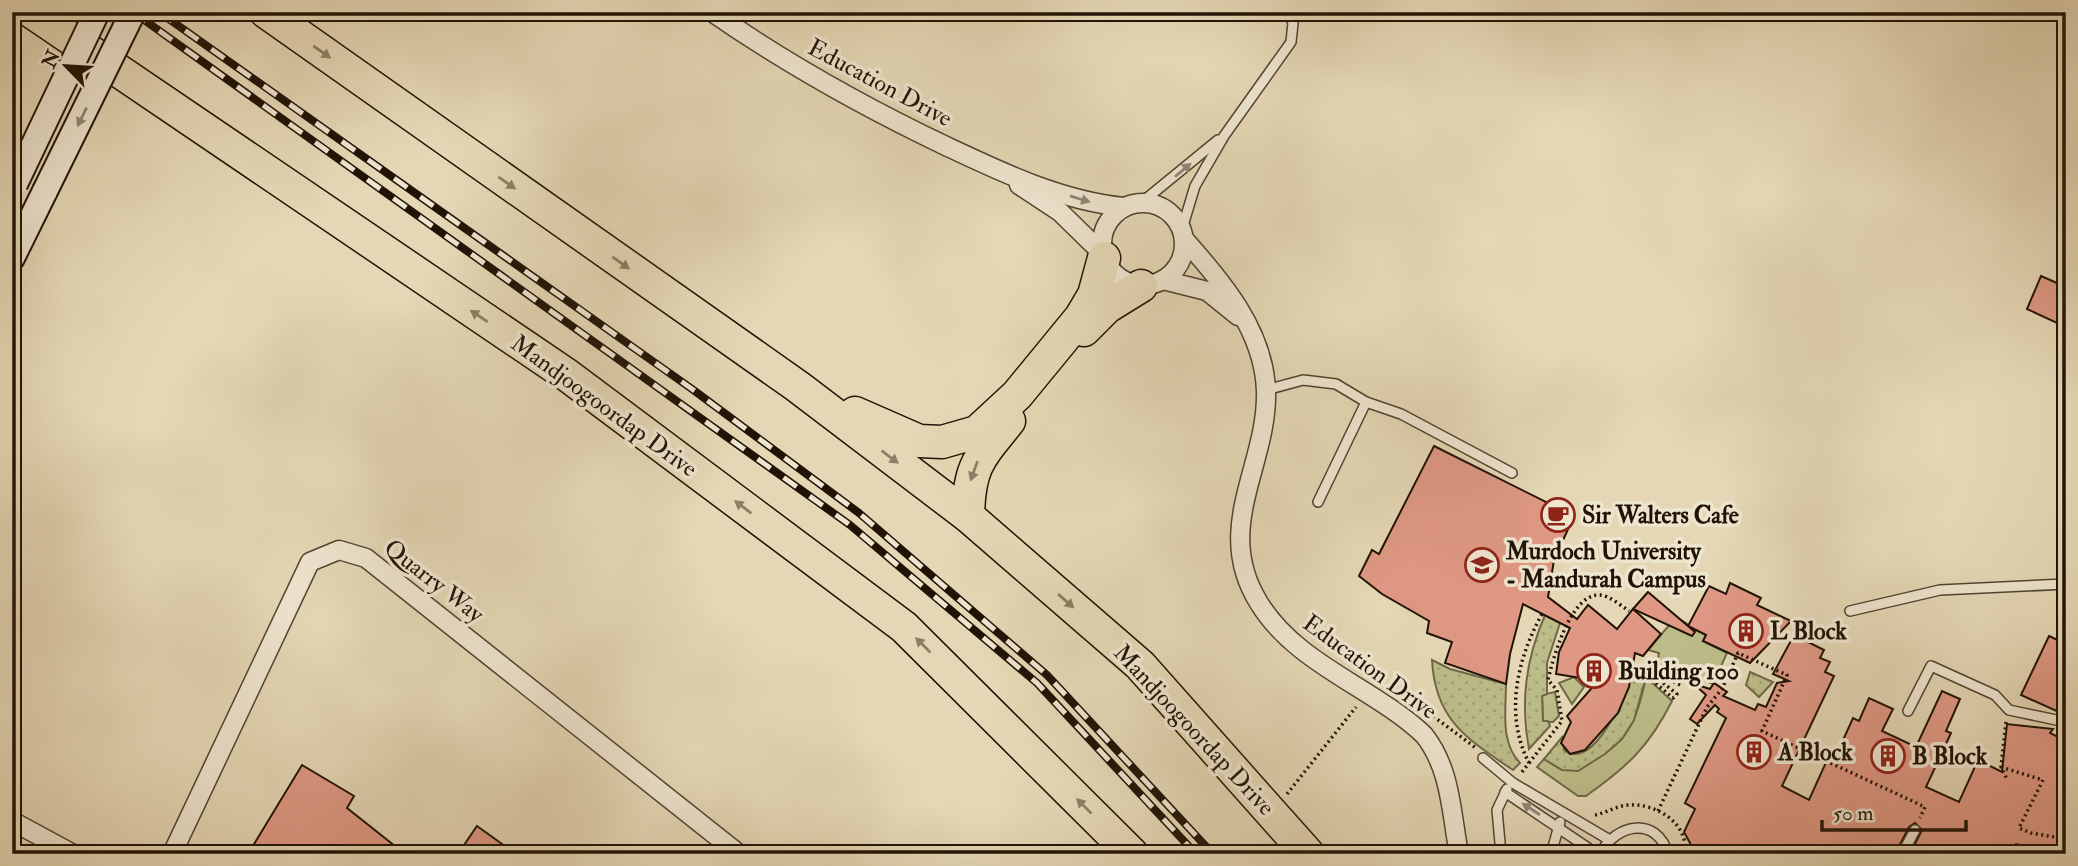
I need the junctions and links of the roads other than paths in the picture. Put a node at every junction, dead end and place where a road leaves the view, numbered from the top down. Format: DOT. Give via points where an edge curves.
graph roads {
  1 [pos="32,12"];
  2 [pos="97,12"];
  3 [pos="133,12"];
  4 [pos="266,12"];
  5 [pos="712,12"];
  6 [pos="1288,12"];
  7 [pos="1224,135"];
  8 [pos="993,168"];
  9 [pos="14,188"];
  10 [pos="1132,205"];
  11 [pos="1183,234"];
  12 [pos="1103,256"];
  13 [pos="12,258"];
  14 [pos="1152,283"];
  15 [pos="1246,323"];
  16 [pos="796,386"];
  17 [pos="1266,390"];
  18 [pos="1366,402"];
  19 [pos="1512,472"];
  20 [pos="1318,502"];
  21 [pos="968,516"];
  22 [pos="2066,584"];
  23 [pos="1850,611"];
  24 [pos="1908,711"];
  25 [pos="2066,722"];
  26 [pos="1480,754"];
  27 [pos="1517,778"];
  28 [pos="1505,792"];
  29 [pos="1564,816"];
  30 [pos="12,821"];
  31 [pos="1557,826"];
  32 [pos="1915,830"];
  33 [pos="1608,839"];
  34 [pos="73,854"];
  35 [pos="172,854"];
  36 [pos="739,854"];
  37 [pos="1132,854"];
  38 [pos="1308,854"];
  39 [pos="1459,854"];
  40 [pos="1500,854"];
  41 [pos="1551,854"];
  42 [pos="1599,854"];
  43 [pos="1668,854"];
  44 [pos="1902,854"];
  37 -- 1 [label="highway, Mandjoogoordap Drive, one-way" via="904,627 566,375"];
  2 -- 9 [label="main road, bridge"];
  3 -- 13 [label="main road, one-way, bridge"];
  4 -- 16 [label="highway, Mandjoogoordap Drive, one-way"];
  5 -- 8 [label="street, Education Drive" via="840,92"];
  6 -- 7 [label="lane" via="1293,32 1288,48"];
  10 -- 7 [label="lane, one-way"];
  7 -- 11 [label="lane" via="1195,186"];
  8 -- 10 [label="street, Education Drive, one-way" via="1081,200"];
  8 -- 12 [label="street, Education Drive" via="1060,212"];
  10 -- 11 [label="street" via="1166,209"];
  10 -- 12 [label="street" via="1105,227"];
  11 -- 14 [label="street" via="1180,263"];
  11 -- 15 [label="street, Education Drive" via="1224,285"];
  12 -- 14 [label="street" via="1118,277"];
  12 -- 16 [label="highway" via="1094,295 1081,317 1017,395 977,432 942,442 908,438"];
  14 -- 15 [label="street" via="1206,291"];
  14 -- 21 [label="highway, one-way" via="1107,307 1093,320 978,460 971,478"];
  15 -- 17 [label="street, Education Drive"];
  16 -- 21 [label="highway, Mandjoogoordap Drive, one-way"];
  17 -- 18 [label="lane" via="1315,379 1336,384"];
  17 -- 39 [label="street, Education Drive" via="1240,520 1241,554 1250,586 1267,617 1287,638 1424,734 1446,775"];
  18 -- 19 [label="lane" via="1401,414"];
  18 -- 20 [label="lane"];
  21 -- 38 [label="highway, Mandjoogoordap Drive, one-way" via="1140,665"];
  22 -- 23 [label="lane" via="1940,590"];
  24 -- 25 [label="lane" via="1931,666 1995,695 2010,710"];
  26 -- 27 [label="lane"];
  27 -- 28 [label="lane"];
  27 -- 29 [label="lane"];
  31 -- 28 [label="lane, one-way"];
  28 -- 40 [label="lane" via="1497,810"];
  29 -- 31 [label="lane"];
  29 -- 33 [label="lane"];
  30 -- 34 [label="street"];
  31 -- 41 [label="lane"];
  31 -- 42 [label="lane"];
  32 -- 44 [label="lane"];
  33 -- 42 [label="lane"];
  33 -- 43 [label="lane" via="1625,829 1639,828 1657,836"];
  35 -- 36 [label="street, Quarry Way" via="310,562 339,550 366,558"];
}
